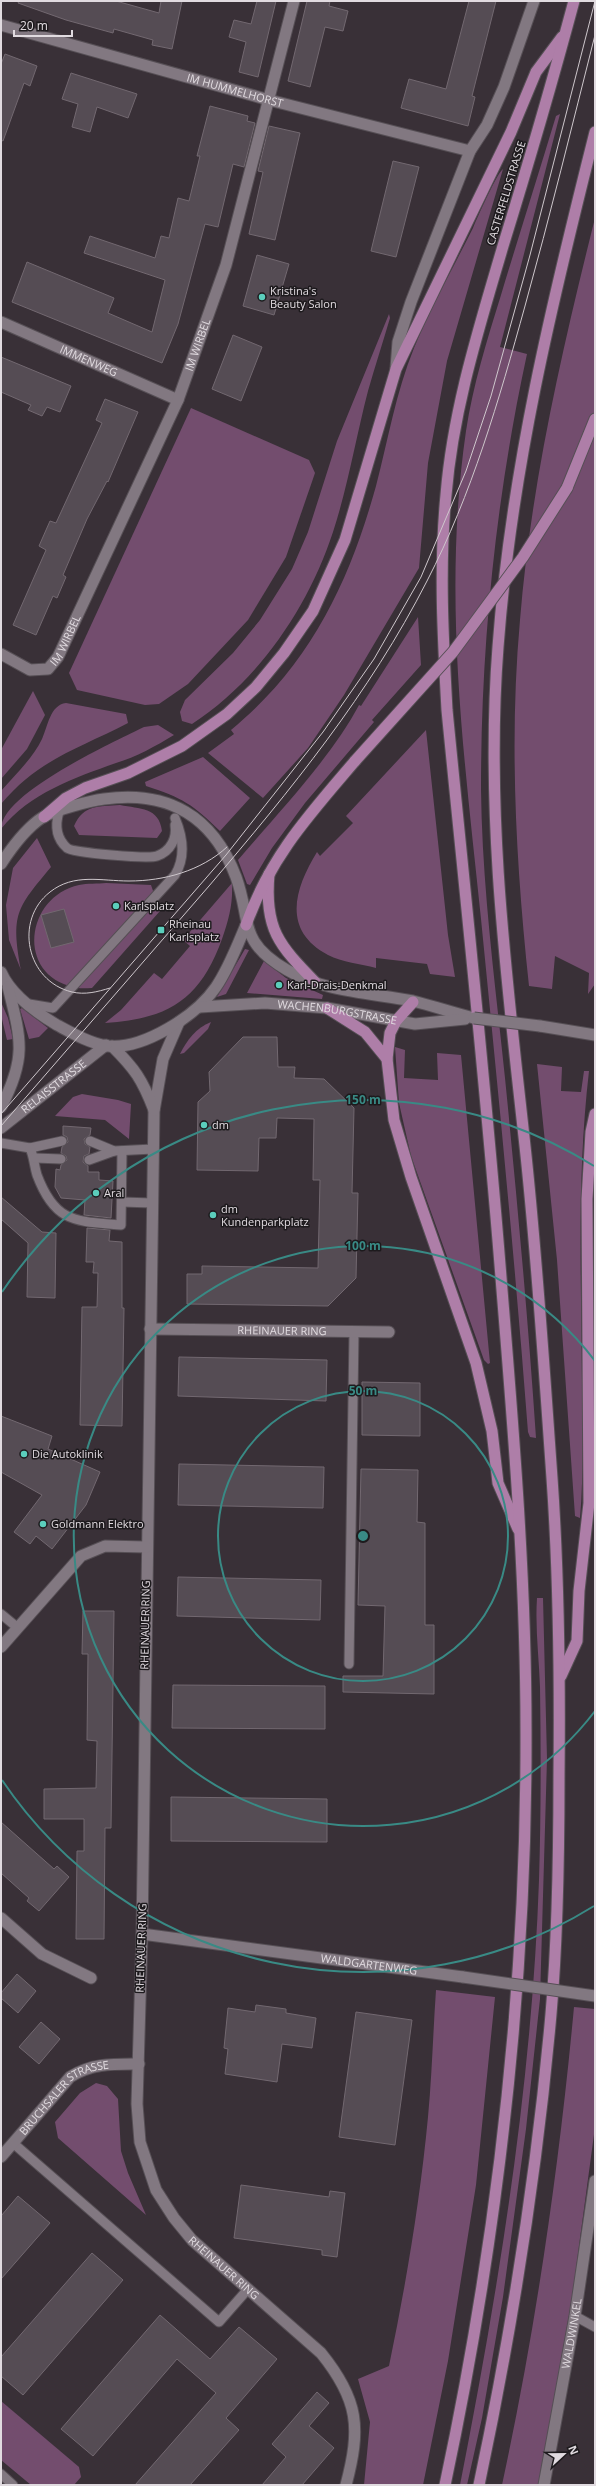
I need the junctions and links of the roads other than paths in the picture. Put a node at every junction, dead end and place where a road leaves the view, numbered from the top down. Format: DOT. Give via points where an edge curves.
graph roads {
  1 [pos="294,1"];
  2 [pos="534,1"];
  3 [pos="574,1"];
  4 [pos="1,24"];
  5 [pos="565,34"];
  6 [pos="269,100"];
  7 [pos="595,132"];
  8 [pos="470,151"];
  9 [pos="1,322"];
  10 [pos="396,368"];
  11 [pos="178,400"];
  12 [pos="595,419"];
  13 [pos="1,654"];
  14 [pos="170,804"];
  15 [pos="59,812"];
  16 [pos="44,817"];
  17 [pos="174,818"];
  18 [pos="1,864"];
  19 [pos="269,872"];
  20 [pos="246,925"];
  21 [pos="1,972"];
  22 [pos="315,982"];
  23 [pos="8,987"];
  24 [pos="413,1002"];
  25 [pos="29,1004"];
  26 [pos="200,1007"];
  27 [pos="328,1008"];
  28 [pos="474,1018"];
  29 [pos="396,1021"];
  30 [pos="179,1022"];
  31 [pos="595,1035"];
  32 [pos="109,1046"];
  33 [pos="387,1059"];
  34 [pos="1,1107"];
  35 [pos="154,1111"];
  36 [pos="595,1114"];
  37 [pos="1,1128"];
  38 [pos="62,1141"];
  39 [pos="90,1142"];
  40 [pos="1,1143"];
  41 [pos="30,1148"];
  42 [pos="153,1149"];
  43 [pos="118,1151"];
  44 [pos="34,1158"];
  45 [pos="61,1159"];
  46 [pos="89,1160"];
  47 [pos="122,1202"];
  48 [pos="152,1203"];
  49 [pos="150,1329"];
  50 [pos="354,1332"];
  51 [pos="389,1332"];
  52 [pos="521,1537"];
  53 [pos="146,1547"];
  54 [pos="1,1614"];
  55 [pos="18,1628"];
  56 [pos="1,1648"];
  57 [pos="349,1664"];
  58 [pos="560,1680"];
  59 [pos="1,1918"];
  60 [pos="142,1934"];
  61 [pos="91,1978"];
  62 [pos="595,1996"];
  63 [pos="139,2064"];
  64 [pos="13,2143"];
  65 [pos="1,2157"];
  66 [pos="595,2181"];
  67 [pos="248,2289"];
  68 [pos="575,2316"];
  69 [pos="595,2327"];
  70 [pos="1,2474"];
  71 [pos="13,2485"];
  72 [pos="346,2485"];
  73 [pos="445,2485"];
  74 [pos="479,2485"];
  75 [pos="544,2485"];
  1 -- 6 [label="street, IM WIRBEL"];
  2 -- 8 [label="street" via="504,87 487,124"];
  3 -- 5 [label="highway, CASTERFELDSTRASSE"];
  4 -- 6 [label="street, IM HUMMELHORST"];
  5 -- 10 [label="highway" via="536,72 511,132"];
  5 -- 52 [label="highway, CASTERFELDSTRASSE" via="462,392 446,494 442,628 447,710 500,1259"];
  6 -- 8 [label="street, IM HUMMELHORST"];
  6 -- 11 [label="street, IM WIRBEL" via="226,265"];
  7 -- 58 [label="highway" via="532,398 510,528 497,648 494,740 495,824 501,901 537,1274 553,1491"];
  8 -- 10 [label="street" via="411,302 398,342"];
  9 -- 11 [label="street, IMMENWEG"];
  10 -- 16 [label="highway" via="345,540 313,611 284,653 256,687 199,736 128,773 85,788 66,798"];
  11 -- 13 [label="street, IM WIRBEL" via="58,657 48,669 30,670"];
  12 -- 19 [label="highway, bridge" via="566,488 493,600 453,652 303,822"];
  14 -- 15 [label="street" via="134,796 115,797 91,801"];
  14 -- 17 [label="lane"];
  14 -- 20 [label="street" via="183,809 202,822 224,850 236,878"];
  15 -- 16 [label="street"];
  15 -- 17 [label="lane" via="56,824 59,838 68,849 88,853 156,857 167,851 174,842"];
  16 -- 18 [label="street" via="16,842"];
  17 -- 25 [label="lane" via="180,831 182,847 181,865 176,875 53,1008"];
  19 -- 20 [label="highway" via="258,892"];
  19 -- 22 [label="highway" via="268,899 273,929 280,944"];
  20 -- 22 [label="street, WACHENBURGSTRASSE" via="251,939 259,948 287,970"];
  20 -- 26 [label="street" via="228,966"];
  21 -- 23 [label="street"];
  22 -- 24 [label="street, WACHENBURGSTRASSE"];
  23 -- 25 [label="street"];
  23 -- 34 [label="street, RELAISSTRASSE" via="20,1034 20,1051 18,1066"];
  24 -- 28 [label="street, WACHENBURGSTRASSE"];
  24 -- 29 [label="highway"];
  25 -- 32 [label="street" via="71,1033"];
  26 -- 27 [label="street, WACHENBURGSTRASSE" via="229,1003 265,1003"];
  26 -- 30 [label="street"];
  27 -- 29 [label="street, WACHENBURGSTRASSE"];
  27 -- 33 [label="highway" via="365,1032"];
  28 -- 29 [label="street, WACHENBURGSTRASSE" via="415,1024"];
  28 -- 31 [label="street, WACHENBURGSTRASSE, bridge"];
  29 -- 33 [label="highway" via="390,1033"];
  30 -- 32 [label="street" via="146,1037"];
  30 -- 35 [label="street, RHEINAUER RING" via="163,1059"];
  32 -- 35 [label="street, RHEINAUER RING" via="135,1068"];
  32 -- 37 [label="street, RELAISSTRASSE"];
  33 -- 52 [label="highway" via="394,1120 411,1177 476,1363 492,1431 498,1483"];
  35 -- 42 [label="street, RHEINAUER RING"];
  36 -- 58 [label="highway" via="591,1132 587,1199 589,1503 579,1591 577,1641"];
  38 -- 41 [label="lane"];
  39 -- 43 [label="lane"];
  40 -- 41 [label="lane"];
  41 -- 44 [label="lane"];
  42 -- 43 [label="lane"];
  42 -- 48 [label="street, RHEINAUER RING"];
  43 -- 46 [label="lane"];
  43 -- 47 [label="lane"];
  44 -- 45 [label="lane"];
  44 -- 47 [label="lane" via="36,1172 54,1208 75,1221 121,1225"];
  47 -- 48 [label="lane"];
  48 -- 49 [label="street, RHEINAUER RING"];
  49 -- 50 [label="street, RHEINAUER RING"];
  49 -- 53 [label="street, RHEINAUER RING"];
  50 -- 51 [label="street, RHEINAUER RING"];
  50 -- 57 [label="lane"];
  52 -- 73 [label="highway, CASTERFELDSTRASSE" via="526,1727 524,1855 517,2004 508,2097 482,2292"];
  53 -- 55 [label="street" via="105,1546 81,1556"];
  53 -- 60 [label="street, RHEINAUER RING"];
  54 -- 55 [label="lane"];
  55 -- 56 [label="street"];
  58 -- 74 [label="highway" via="559,1836 552,1999 541,2117 513,2308"];
  59 -- 61 [label="street" via="42,1954"];
  60 -- 62 [label="street, WALDGARTENWEG, bridge"];
  60 -- 63 [label="street, RHEINAUER RING"];
  63 -- 64 [label="street, BRUCHSALER STRASSE" via="110,2063 84,2068 70,2077"];
  63 -- 67 [label="street, RHEINAUER RING" via="137,2104 140,2142 156,2190 192,2240"];
  64 -- 65 [label="street, BRUCHSALER STRASSE"];
  64 -- 67 [label="lane" via="219,2322"];
  66 -- 68 [label="street, WALDWINKEL"];
  67 -- 72 [label="street, RHEINAUER RING" via="321,2354 339,2375 349,2397 355,2420 356,2442"];
  68 -- 69 [label="lane"];
  68 -- 75 [label="street, WALDWINKEL"];
  70 -- 71 [label="lane"];
}
